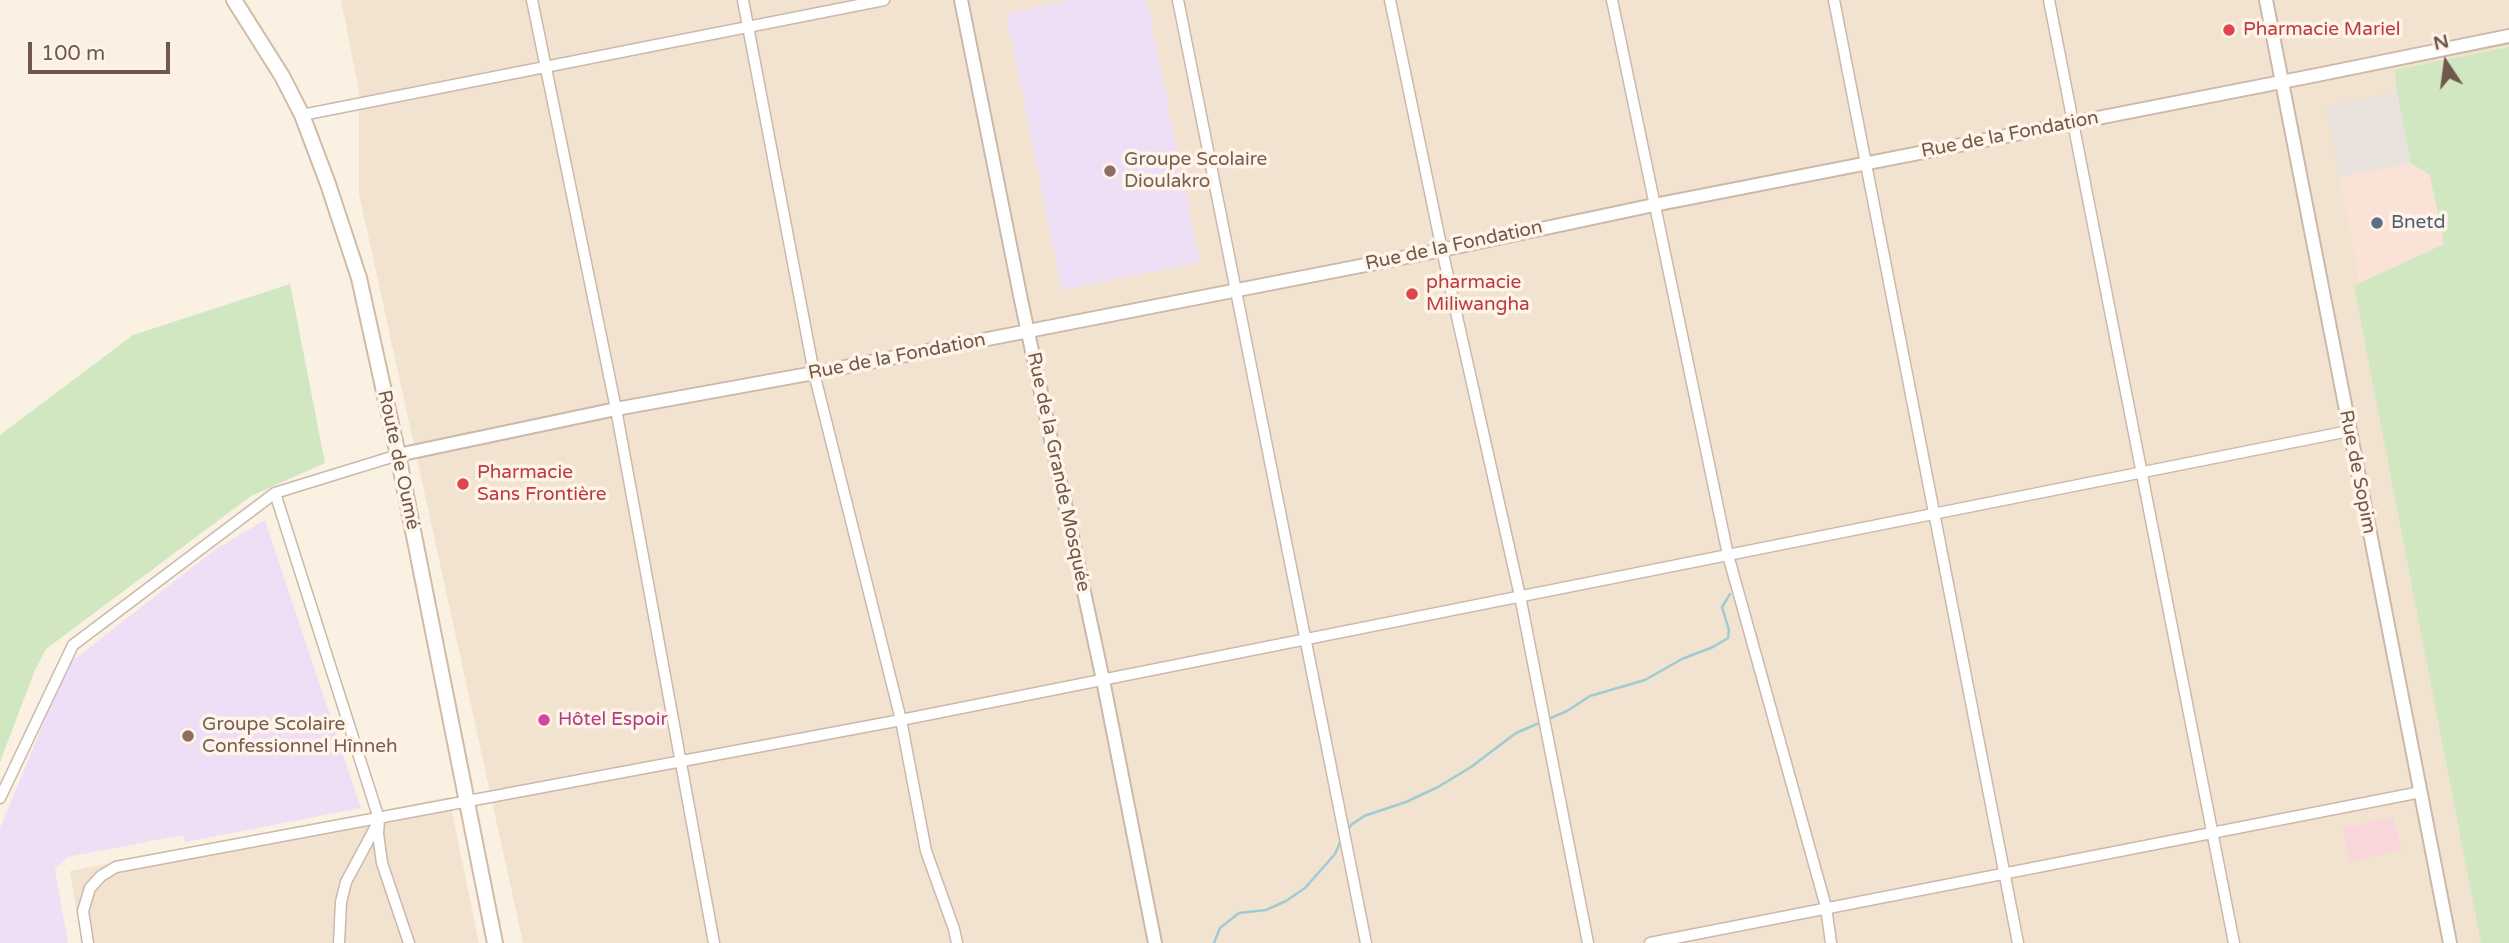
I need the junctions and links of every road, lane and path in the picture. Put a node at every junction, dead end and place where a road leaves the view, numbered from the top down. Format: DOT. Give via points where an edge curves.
graph roads {
  1 [pos="233,0"];
  2 [pos="532,0"];
  3 [pos="743,0"];
  4 [pos="884,0"];
  5 [pos="961,0"];
  6 [pos="1178,0"];
  7 [pos="1390,0"];
  8 [pos="1612,0"];
  9 [pos="1834,0"];
  10 [pos="2049,0"];
  11 [pos="2266,0"];
  12 [pos="748,29"];
  13 [pos="2509,36"];
  14 [pos="547,68"];
  15 [pos="2282,82"];
  16 [pos="302,115"];
  17 [pos="2073,123"];
  18 [pos="1865,164"];
  19 [pos="1654,205"];
  20 [pos="1442,250"];
  21 [pos="1236,289"];
  22 [pos="1027,331"];
  23 [pos="814,373"];
  24 [pos="616,409"];
  25 [pos="2349,431"];
  26 [pos="398,455"];
  27 [pos="2142,473"];
  28 [pos="275,494"];
  29 [pos="1934,514"];
  30 [pos="1728,555"];
  31 [pos="1520,597"];
  32 [pos="1306,639"];
  33 [pos="1103,680"];
  34 [pos="901,720"];
  35 [pos="681,763"];
  36 [pos="2421,792"];
  37 [pos="0,798"];
  38 [pos="467,803"];
  39 [pos="379,819"];
  40 [pos="2213,833"];
  41 [pos="2005,874"];
  42 [pos="1826,907"];
  43 [pos="88,943"];
  44 [pos="339,943"];
  45 [pos="409,943"];
  46 [pos="495,943"];
  47 [pos="714,943"];
  48 [pos="957,943"];
  49 [pos="1155,943"];
  50 [pos="1366,943"];
  51 [pos="1588,943"];
  52 [pos="1650,943"];
  53 [pos="1830,943"];
  54 [pos="2018,943"];
  55 [pos="2234,943"];
  56 [pos="2450,943"];
  1 -- 16 [label="main road, Route de Oumé"];
  2 -- 14 [label="street"];
  3 -- 12 [label="street"];
  4 -- 12 [label="street"];
  5 -- 22 [label="street, Rue de la Grande Mosquée"];
  6 -- 21 [label="street"];
  7 -- 20 [label="street"];
  8 -- 19 [label="street"];
  9 -- 18 [label="street"];
  10 -- 17 [label="street"];
  11 -- 15 [label="street, Rue de Sopim"];
  12 -- 14 [label="street"];
  12 -- 23 [label="street"];
  13 -- 15 [label="street, Rue de la Fondation"];
  14 -- 16 [label="street"];
  14 -- 24 [label="street"];
  15 -- 17 [label="street, Rue de la Fondation"];
  15 -- 25 [label="street, Rue de Sopim"];
  16 -- 26 [label="main road, Route de Oumé" via="359,278"];
  17 -- 18 [label="street, Rue de la Fondation"];
  17 -- 27 [label="street"];
  18 -- 19 [label="street, Rue de la Fondation"];
  18 -- 29 [label="street"];
  19 -- 20 [label="street, Rue de la Fondation"];
  19 -- 30 [label="street"];
  20 -- 21 [label="street, Rue de la Fondation"];
  20 -- 31 [label="street"];
  21 -- 22 [label="street, Rue de la Fondation"];
  21 -- 32 [label="street"];
  22 -- 23 [label="street, Rue de la Fondation"];
  22 -- 33 [label="street, Rue de la Grande Mosquée"];
  23 -- 24 [label="street, Rue de la Fondation"];
  23 -- 34 [label="street"];
  24 -- 26 [label="street, Rue de la Fondation"];
  24 -- 35 [label="street"];
  25 -- 27 [label="street"];
  25 -- 36 [label="street, Rue de Sopim"];
  26 -- 28 [label="street"];
  26 -- 38 [label="main road, Route de Oumé"];
  27 -- 29 [label="street"];
  27 -- 40 [label="street"];
  28 -- 37 [label="street" via="73,645"];
  28 -- 39 [label="street"];
  29 -- 30 [label="street"];
  29 -- 41 [label="street"];
  30 -- 31 [label="street"];
  30 -- 42 [label="street"];
  31 -- 32 [label="street"];
  31 -- 51 [label="street"];
  32 -- 33 [label="street"];
  32 -- 50 [label="street"];
  33 -- 34 [label="street"];
  33 -- 49 [label="street, Rue de la Grande Mosquée"];
  34 -- 35 [label="street"];
  34 -- 48 [label="street" via="926,851"];
  35 -- 38 [label="street"];
  35 -- 47 [label="street"];
  36 -- 40 [label="street"];
  36 -- 56 [label="street, Rue de Sopim"];
  38 -- 39 [label="street"];
  38 -- 46 [label="main road, Route de Oumé"];
  39 -- 43 [label="street" via="116,867 90,888 83,911"];
  39 -- 44 [label="street" via="346,883"];
  39 -- 45 [label="street" via="382,863"];
  40 -- 41 [label="street"];
  40 -- 55 [label="street"];
  41 -- 42 [label="street"];
  41 -- 54 [label="street"];
  42 -- 52 [label="street"];
  42 -- 53 [label="street"];
}
